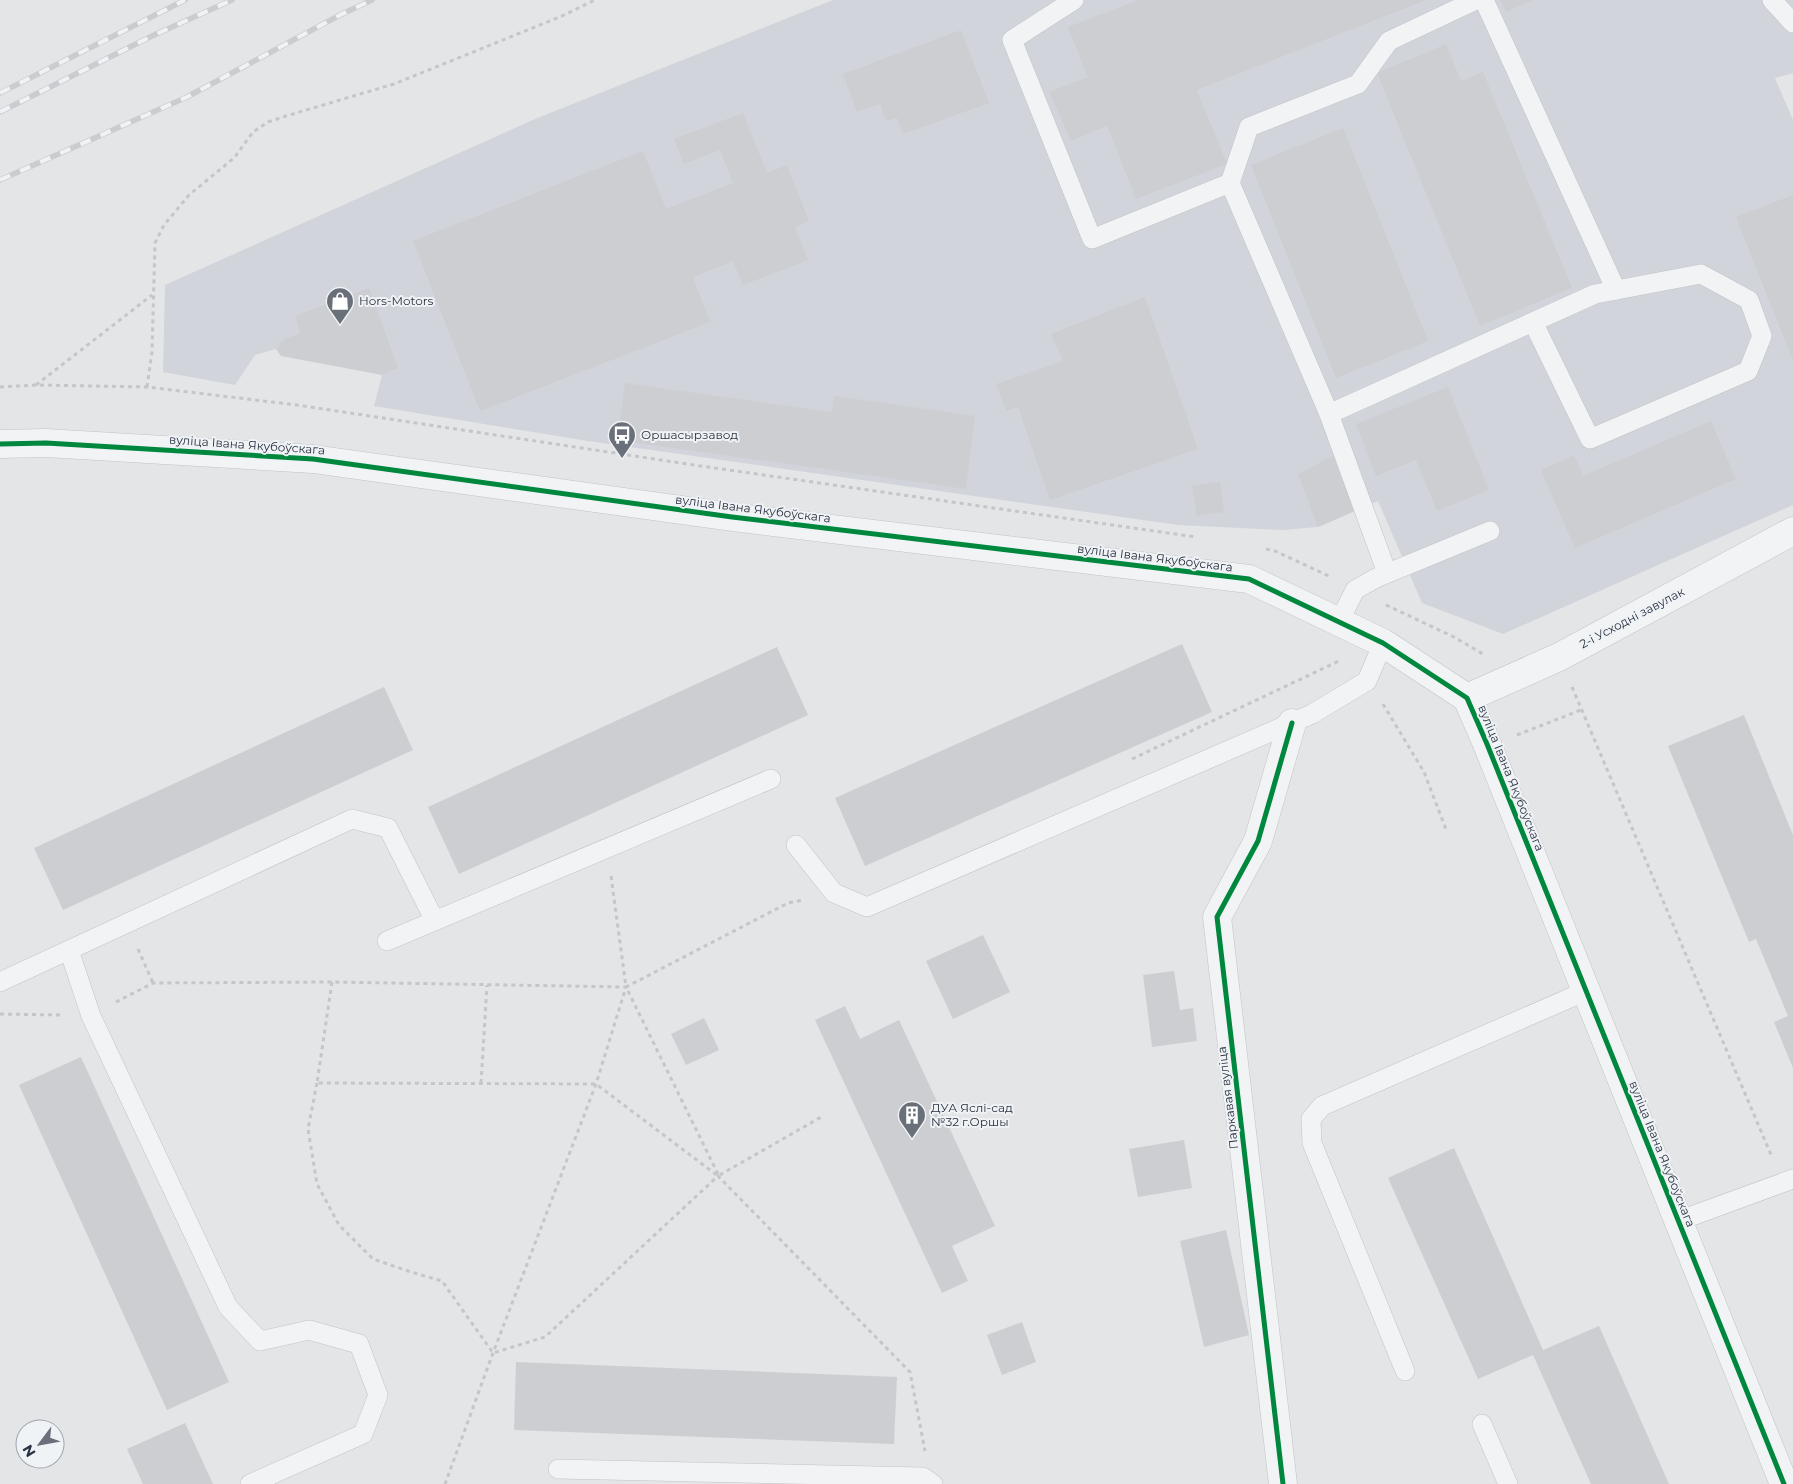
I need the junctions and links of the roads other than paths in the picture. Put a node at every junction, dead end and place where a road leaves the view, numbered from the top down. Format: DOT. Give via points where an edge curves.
graph roads {
  1 [pos="1074,0"];
  2 [pos="1476,0"];
  3 [pos="1484,0"];
  4 [pos="1772,0"];
  5 [pos="1793,23"];
  6 [pos="1230,183"];
  7 [pos="1616,290"];
  8 [pos="1533,322"];
  9 [pos="1329,414"];
  10 [pos="0,444"];
  11 [pos="1490,531"];
  12 [pos="1793,531"];
  13 [pos="1387,574"];
  14 [pos="1339,622"];
  15 [pos="1384,643"];
  16 [pos="1467,698"];
  17 [pos="1292,723"];
  18 [pos="771,779"];
  19 [pos="796,845"];
  20 [pos="435,921"];
  21 [pos="387,941"];
  22 [pos="69,950"];
  23 [pos="0,982"];
  24 [pos="1586,991"];
  25 [pos="1788,1181"];
  26 [pos="1678,1221"];
  27 [pos="1405,1371"];
  28 [pos="1482,1424"];
  29 [pos="558,1469"];
  30 [pos="928,1480"];
  31 [pos="250,1484"];
  32 [pos="1283,1484"];
  33 [pos="1508,1484"];
  34 [pos="1784,1484"];
  1 -- 6 [label="lane" via="1012,40 1092,239"];
  2 -- 6 [label="lane" via="1389,41 1358,84 1249,127"];
  3 -- 7 [label="lane"];
  4 -- 5 [label="lane"];
  6 -- 9 [label="lane"];
  7 -- 8 [label="lane" via="1595,294"];
  7 -- 8 [label="lane" via="1701,274 1749,300 1762,336 1748,371 1590,440"];
  8 -- 9 [label="lane"];
  9 -- 13 [label="lane"];
  10 -- 14 [label="street, вуліца Івана Якубоўскага" via="46,442 313,459 732,517 1249,579"];
  11 -- 13 [label="lane"];
  12 -- 16 [label="street, 2-і Усходні завулак" via="1559,657"];
  13 -- 14 [label="lane" via="1355,590"];
  14 -- 15 [label="street, вуліца Івана Якубоўскага"];
  15 -- 16 [label="street, вуліца Івана Якубоўскага"];
  15 -- 17 [label="lane" via="1367,681"];
  16 -- 24 [label="street, вуліца Івана Якубоўскага"];
  17 -- 19 [label="lane" via="867,907 834,893"];
  17 -- 32 [label="street, Паркавая вуліца" via="1258,841 1217,917"];
  18 -- 20 [label="lane"];
  20 -- 21 [label="lane"];
  20 -- 22 [label="lane" via="388,828 352,819"];
  22 -- 23 [label="lane"];
  22 -- 31 [label="lane" via="91,1016 228,1307 260,1341 309,1330 359,1344 378,1395 363,1434"];
  24 -- 26 [label="street, вуліца Івана Якубоўскага"];
  24 -- 27 [label="lane" via="1322,1106 1311,1119 1312,1143"];
  25 -- 26 [label="lane"];
  26 -- 34 [label="street, вуліца Івана Якубоўскага"];
  28 -- 33 [label="lane"];
  29 -- 30 [label="lane"];
}
